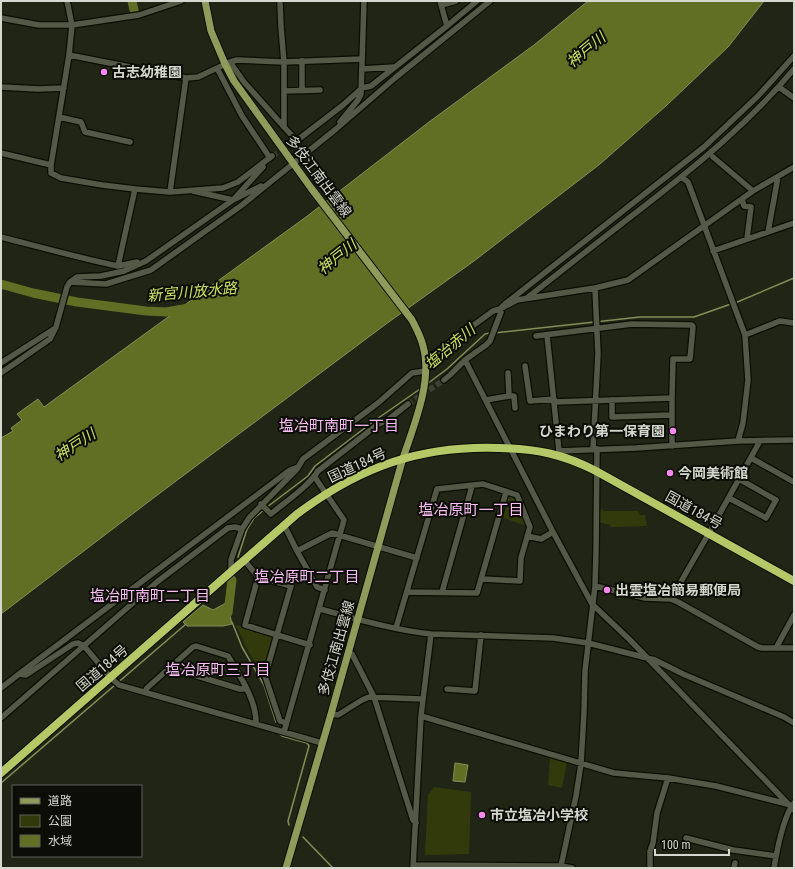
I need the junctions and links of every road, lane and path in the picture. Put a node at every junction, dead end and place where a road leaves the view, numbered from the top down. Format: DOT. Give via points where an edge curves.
graph roads {
  1 [pos="67,1"];
  2 [pos="181,1"];
  3 [pos="205,1"];
  4 [pos="280,1"];
  5 [pos="364,1"];
  6 [pos="456,1"];
  7 [pos="477,1"];
  8 [pos="490,1"];
  9 [pos="441,3"];
  10 [pos="1,18"];
  11 [pos="72,25"];
  12 [pos="447,26"];
  13 [pos="69,55"];
  14 [pos="794,56"];
  15 [pos="362,59"];
  16 [pos="302,61"];
  17 [pos="284,62"];
  18 [pos="227,63"];
  19 [pos="217,68"];
  20 [pos="395,68"];
  21 [pos="794,69"];
  22 [pos="362,70"];
  23 [pos="186,78"];
  24 [pos="1,87"];
  25 [pos="779,87"];
  26 [pos="64,88"];
  27 [pos="362,88"];
  28 [pos="320,90"];
  29 [pos="284,91"];
  30 [pos="302,91"];
  31 [pos="794,98"];
  32 [pos="59,117"];
  33 [pos="284,127"];
  34 [pos="336,129"];
  35 [pos="297,141"];
  36 [pos="130,142"];
  37 [pos="291,145"];
  38 [pos="1,153"];
  39 [pos="713,157"];
  40 [pos="270,158"];
  41 [pos="293,163"];
  42 [pos="51,165"];
  43 [pos="794,168"];
  44 [pos="681,177"];
  45 [pos="778,177"];
  46 [pos="270,182"];
  47 [pos="135,189"];
  48 [pos="187,190"];
  49 [pos="752,191"];
  50 [pos="170,192"];
  51 [pos="742,199"];
  52 [pos="233,200"];
  53 [pos="794,223"];
  54 [pos="704,226"];
  55 [pos="768,232"];
  56 [pos="1,237"];
  57 [pos="747,239"];
  58 [pos="713,251"];
  59 [pos="146,261"];
  60 [pos="118,266"];
  61 [pos="70,282"];
  62 [pos="596,288"];
  63 [pos="527,298"];
  64 [pos="500,309"];
  65 [pos="794,323"];
  66 [pos="56,327"];
  67 [pos="597,328"];
  68 [pos="547,335"];
  69 [pos="745,335"];
  70 [pos="536,336"];
  71 [pos="425,357"];
  72 [pos="465,360"];
  73 [pos="1,363"];
  74 [pos="525,366"];
  75 [pos="425,371"];
  76 [pos="1,373"];
  77 [pos="508,373"];
  78 [pos="444,380"];
  79 [pos="508,396"];
  80 [pos="672,398"];
  81 [pos="486,400"];
  82 [pos="596,400"];
  83 [pos="612,400"];
  84 [pos="554,401"];
  85 [pos="408,404"];
  86 [pos="515,408"];
  87 [pos="672,415"];
  88 [pos="794,440"];
  89 [pos="738,441"];
  90 [pos="760,441"];
  91 [pos="672,446"];
  92 [pos="511,448"];
  93 [pos="595,449"];
  94 [pos="558,453"];
  95 [pos="403,458"];
  96 [pos="751,458"];
  97 [pos="298,467"];
  98 [pos="596,471"];
  99 [pos="314,476"];
  100 [pos="739,479"];
  101 [pos="794,482"];
  102 [pos="472,486"];
  103 [pos="506,492"];
  104 [pos="326,493"];
  105 [pos="729,498"];
  106 [pos="265,508"];
  107 [pos="284,525"];
  108 [pos="242,529"];
  109 [pos="554,532"];
  110 [pos="710,533"];
  111 [pos="340,536"];
  112 [pos="528,536"];
  113 [pos="378,547"];
  114 [pos="297,551"];
  115 [pos="417,558"];
  116 [pos="245,561"];
  117 [pos="231,572"];
  118 [pos="258,577"];
  119 [pos="482,579"];
  120 [pos="794,581"];
  121 [pos="595,586"];
  122 [pos="325,590"];
  123 [pos="407,592"];
  124 [pos="442,592"];
  125 [pos="671,599"];
  126 [pos="592,604"];
  127 [pos="320,609"];
  128 [pos="794,615"];
  129 [pos="357,620"];
  130 [pos="396,628"];
  131 [pos="431,634"];
  132 [pos="277,635"];
  133 [pos="480,635"];
  134 [pos="588,643"];
  135 [pos="310,645"];
  136 [pos="84,646"];
  137 [pos="776,648"];
  138 [pos="794,648"];
  139 [pos="352,654"];
  140 [pos="647,659"];
  141 [pos="171,667"];
  142 [pos="19,674"];
  143 [pos="111,678"];
  144 [pos="1,688"];
  145 [pos="447,689"];
  146 [pos="247,690"];
  147 [pos="146,692"];
  148 [pos="374,697"];
  149 [pos="422,699"];
  150 [pos="331,714"];
  151 [pos="421,716"];
  152 [pos="1,718"];
  153 [pos="286,723"];
  154 [pos="794,723"];
  155 [pos="256,724"];
  156 [pos="284,732"];
  157 [pos="322,743"];
  158 [pos="582,764"];
  159 [pos="1,774"];
  160 [pos="668,778"];
  161 [pos="792,806"];
  162 [pos="416,823"];
  163 [pos="686,838"];
  164 [pos="776,856"];
  165 [pos="561,866"];
  166 [pos="414,867"];
  167 [pos="487,867"];
  168 [pos="286,868"];
  169 [pos="572,868"];
  170 [pos="650,868"];
  171 [pos="774,868"];
  1 -- 11 [label="street"];
  2 -- 11 [label="street" via="139,15"];
  3 -- 18 [label="main road, 多伎江南出雲線" via="211,31"];
  4 -- 17 [label="street"];
  5 -- 15 [label="street"];
  6 -- 9 [label="street"];
  7 -- 12 [label="street"];
  8 -- 34 [label="street"];
  9 -- 12 [label="street"];
  10 -- 11 [label="street" via="39,25"];
  11 -- 13 [label="street"];
  12 -- 20 [label="street"];
  13 -- 23 [label="street"];
  13 -- 26 [label="street"];
  14 -- 64 [label="street" via="758,96 704,146"];
  15 -- 16 [label="street"];
  15 -- 22 [label="street"];
  16 -- 17 [label="street"];
  16 -- 30 [label="street"];
  17 -- 18 [label="street" via="237,60"];
  17 -- 29 [label="street"];
  18 -- 19 [label="street"];
  18 -- 33 [label="street"];
  18 -- 41 [label="main road, 多伎江南出雲線" via="234,81"];
  19 -- 23 [label="street" via="198,77"];
  19 -- 40 [label="street" via="242,116"];
  20 -- 22 [label="street"];
  20 -- 27 [label="street" via="371,86"];
  21 -- 25 [label="street"];
  22 -- 27 [label="street"];
  23 -- 50 [label="street"];
  24 -- 26 [label="street"];
  25 -- 31 [label="street"];
  25 -- 44 [label="street" via="746,121"];
  26 -- 32 [label="street"];
  27 -- 34 [label="street" via="358,100"];
  27 -- 35 [label="street"];
  28 -- 30 [label="street"];
  29 -- 30 [label="street"];
  29 -- 33 [label="street"];
  32 -- 36 [label="street" via="81,122 85,132"];
  32 -- 42 [label="street"];
  33 -- 35 [label="street"];
  34 -- 41 [label="street"];
  35 -- 37 [label="street"];
  38 -- 42 [label="street"];
  39 -- 49 [label="street"];
  40 -- 48 [label="street" via="238,182 223,188"];
  40 -- 52 [label="street" via="272,156"];
  41 -- 46 [label="street"];
  41 -- 71 [label="main road, 多伎江南出雲線" via="412,320 424,347"];
  42 -- 47 [label="street" via="51,173 61,178"];
  43 -- 45 [label="street"];
  44 -- 54 [label="street" via="688,182"];
  44 -- 63 [label="street"];
  45 -- 49 [label="street"];
  45 -- 55 [label="street"];
  46 -- 52 [label="street"];
  46 -- 61 [label="street" via="151,270 106,284"];
  47 -- 50 [label="street"];
  47 -- 60 [label="street"];
  48 -- 50 [label="street"];
  48 -- 52 [label="street"];
  49 -- 51 [label="street"];
  51 -- 54 [label="street"];
  51 -- 57 [label="street" via="744,206 751,207"];
  52 -- 59 [label="street"];
  53 -- 55 [label="street"];
  54 -- 58 [label="street"];
  54 -- 62 [label="street" via="628,280"];
  55 -- 57 [label="street"];
  56 -- 60 [label="street"];
  57 -- 58 [label="street"];
  58 -- 69 [label="street"];
  59 -- 60 [label="street"];
  59 -- 61 [label="street" via="124,271 101,276 77,277"];
  61 -- 66 [label="street"];
  62 -- 63 [label="street"];
  62 -- 67 [label="street"];
  63 -- 64 [label="street"];
  64 -- 71 [label="street" via="493,311 433,355"];
  64 -- 72 [label="street" via="490,341"];
  65 -- 69 [label="street" via="780,321"];
  66 -- 73 [label="street"];
  66 -- 76 [label="street" via="50,339"];
  67 -- 68 [label="street"];
  67 -- 80 [label="street" via="632,324 692,325 690,359 673,359"];
  67 -- 82 [label="street"];
  68 -- 70 [label="street"];
  68 -- 84 [label="street"];
  69 -- 89 [label="street" via="748,380 743,423"];
  71 -- 75 [label="main road, 多伎江南出雲線"];
  72 -- 78 [label="street"];
  72 -- 81 [label="street"];
  74 -- 84 [label="street" via="530,401"];
  75 -- 95 [label="main road, 多伎江南出雲線" via="417,416"];
  75 -- 97 [label="street" via="412,373 378,403 303,459"];
  77 -- 79 [label="street"];
  79 -- 81 [label="street"];
  79 -- 86 [label="street" via="514,396"];
  80 -- 83 [label="street"];
  80 -- 87 [label="street"];
  81 -- 92 [label="street"];
  82 -- 83 [label="street"];
  82 -- 84 [label="street"];
  82 -- 93 [label="street"];
  83 -- 87 [label="street" via="612,417"];
  84 -- 94 [label="street"];
  85 -- 99 [label="street"];
  87 -- 91 [label="street"];
  88 -- 90 [label="street"];
  89 -- 90 [label="street"];
  89 -- 91 [label="street"];
  90 -- 96 [label="street"];
  91 -- 93 [label="street"];
  92 -- 94 [label="highway, 国道184号"];
  92 -- 95 [label="highway, 国道184号" via="449,448"];
  92 -- 109 [label="street"];
  93 -- 94 [label="street"];
  93 -- 98 [label="street"];
  94 -- 98 [label="highway, 国道184号"];
  95 -- 104 [label="highway, 国道184号" via="360,475"];
  95 -- 113 [label="main road, 多伎江南出雲線"];
  96 -- 100 [label="street"];
  96 -- 101 [label="street"];
  97 -- 106 [label="street"];
  97 -- 142 [label="street" via="290,470"];
  98 -- 110 [label="highway, 国道184号"];
  98 -- 121 [label="street"];
  99 -- 104 [label="street"];
  99 -- 106 [label="street" via="271,514"];
  100 -- 105 [label="street"];
  100 -- 105 [label="street" via="776,500 766,518"];
  102 -- 103 [label="street" via="483,484"];
  102 -- 115 [label="street" via="437,489"];
  102 -- 124 [label="street"];
  103 -- 112 [label="street" via="516,495 530,527"];
  103 -- 119 [label="street"];
  104 -- 107 [label="highway, 国道184号"];
  104 -- 111 [label="street" via="344,520"];
  105 -- 110 [label="street"];
  106 -- 108 [label="street" via="249,518"];
  107 -- 114 [label="street"];
  107 -- 116 [label="highway, 国道184号"];
  108 -- 117 [label="street" via="231,560"];
  108 -- 136 [label="street" via="228,528 157,582"];
  109 -- 112 [label="street" via="541,539"];
  109 -- 126 [label="street"];
  110 -- 120 [label="highway, 国道184号"];
  110 -- 125 [label="street"];
  111 -- 113 [label="street"];
  111 -- 114 [label="street" via="328,534"];
  111 -- 122 [label="street"];
  112 -- 119 [label="street" via="521,558 520,582"];
  113 -- 115 [label="street"];
  113 -- 129 [label="main road, 多伎江南出雲線"];
  114 -- 122 [label="street" via="317,587"];
  115 -- 123 [label="street"];
  116 -- 117 [label="highway, 国道184号"];
  116 -- 118 [label="street"];
  117 -- 143 [label="highway, 国道184号"];
  118 -- 132 [label="street" via="245,625"];
  118 -- 132 [label="street" via="291,586"];
  119 -- 124 [label="street" via="477,593"];
  121 -- 125 [label="street" via="645,598"];
  121 -- 126 [label="street"];
  122 -- 127 [label="street"];
  123 -- 124 [label="street"];
  123 -- 130 [label="street"];
  125 -- 137 [label="street" via="758,646"];
  126 -- 134 [label="street"];
  126 -- 140 [label="street"];
  127 -- 129 [label="street"];
  127 -- 135 [label="street"];
  128 -- 137 [label="street"];
  129 -- 130 [label="street"];
  129 -- 150 [label="main road, 多伎江南出雲線"];
  130 -- 131 [label="street"];
  131 -- 133 [label="street"];
  131 -- 149 [label="street"];
  132 -- 135 [label="street"];
  132 -- 153 [label="street" via="265,676 280,721"];
  133 -- 134 [label="street" via="553,638"];
  133 -- 145 [label="street" via="476,691"];
  134 -- 140 [label="street"];
  134 -- 158 [label="street" via="584,671"];
  135 -- 153 [label="street"];
  136 -- 142 [label="street" via="73,644 26,674"];
  136 -- 143 [label="street"];
  136 -- 152 [label="street"];
  137 -- 138 [label="street"];
  139 -- 148 [label="street"];
  140 -- 154 [label="street"];
  140 -- 161 [label="street"];
  141 -- 146 [label="street"];
  141 -- 146 [label="street" via="196,646 228,656"];
  141 -- 147 [label="street" via="147,688"];
  142 -- 144 [label="street"];
  143 -- 147 [label="street" via="119,685"];
  143 -- 159 [label="highway, 国道184号"];
  146 -- 155 [label="street"];
  147 -- 155 [label="street"];
  148 -- 149 [label="street"];
  148 -- 150 [label="street" via="362,700 338,715"];
  148 -- 162 [label="street"];
  149 -- 151 [label="street"];
  150 -- 157 [label="main road, 多伎江南出雲線"];
  151 -- 158 [label="street"];
  151 -- 162 [label="street"];
  153 -- 156 [label="street"];
  155 -- 156 [label="street"];
  156 -- 157 [label="street"];
  157 -- 168 [label="main road, 多伎江南出雲線"];
  158 -- 160 [label="street" via="614,773"];
  158 -- 165 [label="street"];
  160 -- 161 [label="street" via="716,786"];
  160 -- 170 [label="street" via="657,813 650,851"];
  161 -- 164 [label="street" via="786,815"];
  162 -- 166 [label="street"];
  163 -- 164 [label="street" via="732,850"];
  164 -- 171 [label="street"];
  165 -- 167 [label="street"];
  165 -- 169 [label="street"];
  166 -- 167 [label="street"];
}
